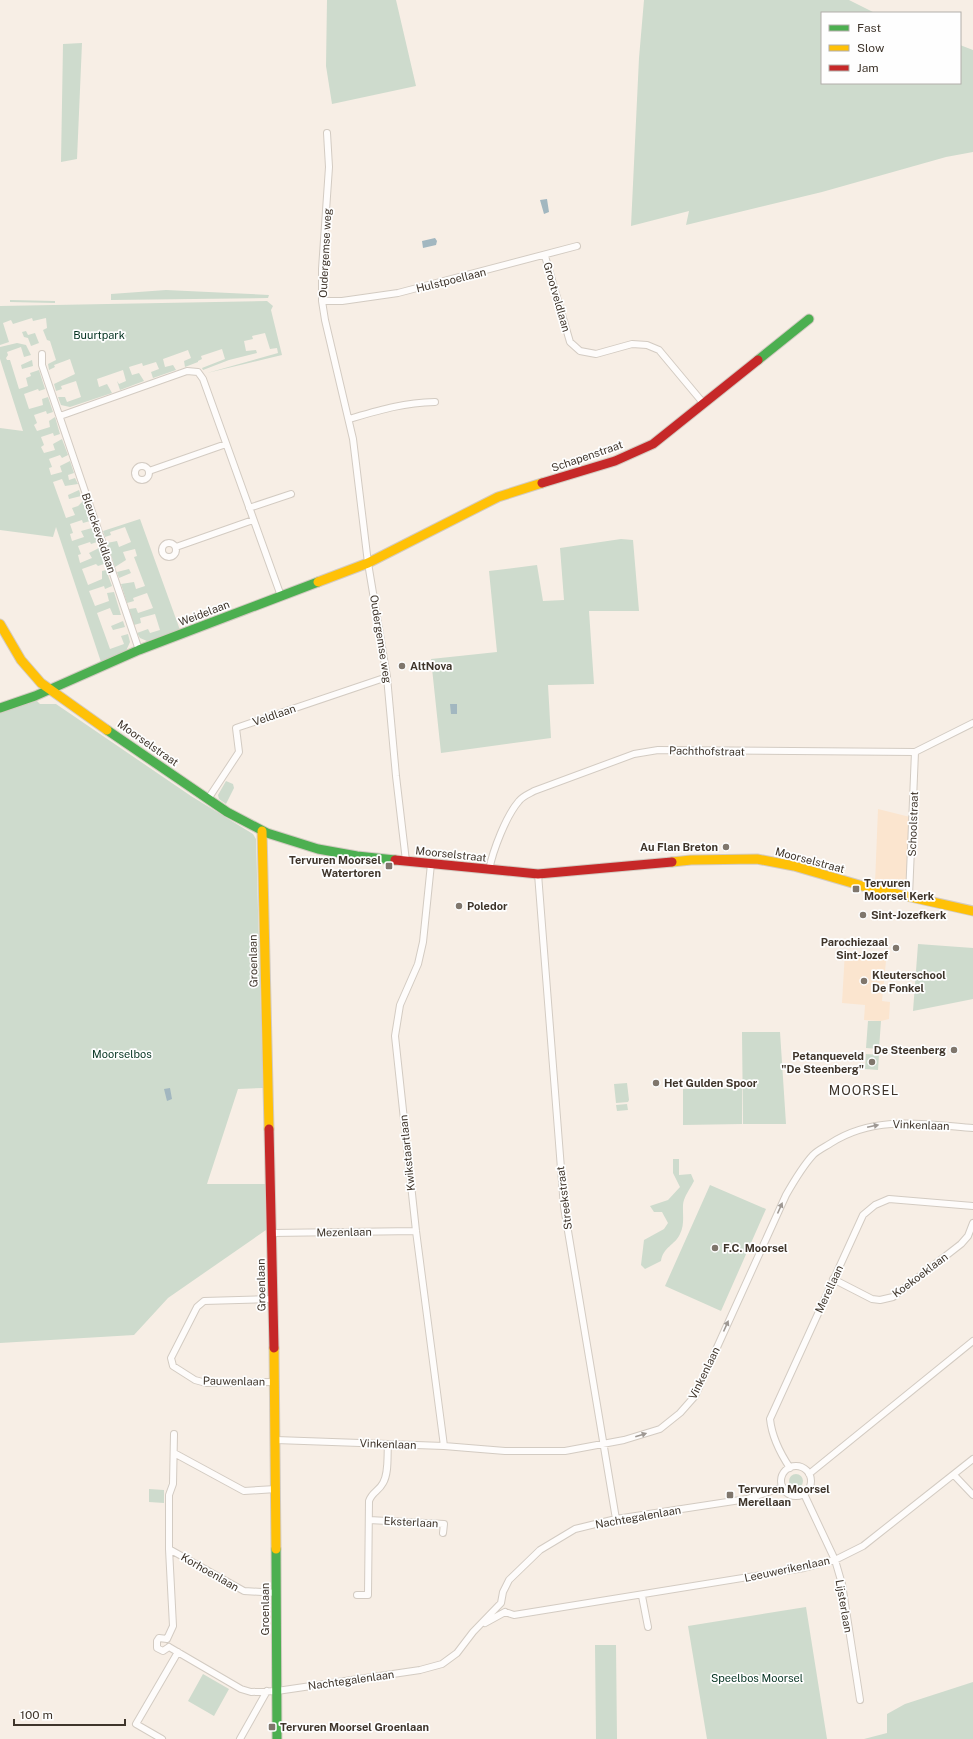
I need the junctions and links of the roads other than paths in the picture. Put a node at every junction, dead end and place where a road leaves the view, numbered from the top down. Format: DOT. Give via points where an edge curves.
graph roads {
  1 [pos="327,133"];
  2 [pos="577,246"];
  3 [pos="545,256"];
  4 [pos="322,301"];
  5 [pos="809,319"];
  6 [pos="42,354"];
  7 [pos="435,402"];
  8 [pos="704,404"];
  9 [pos="60,416"];
  10 [pos="348,419"];
  11 [pos="226,444"];
  12 [pos="149,471"];
  13 [pos="291,494"];
  14 [pos="249,508"];
  15 [pos="253,520"];
  16 [pos="176,547"];
  17 [pos="368,563"];
  18 [pos="281,596"];
  19 [pos="0,624"];
  20 [pos="139,650"];
  21 [pos="387,677"];
  22 [pos="49,690"];
  23 [pos="0,708"];
  24 [pos="973,723"];
  25 [pos="915,752"];
  26 [pos="208,799"];
  27 [pos="262,831"];
  28 [pos="406,861"];
  29 [pos="430,864"];
  30 [pos="489,870"];
  31 [pos="538,874"];
  32 [pos="909,896"];
  33 [pos="973,910"];
  34 [pos="973,1128"];
  35 [pos="973,1206"];
  36 [pos="973,1223"];
  37 [pos="416,1230"];
  38 [pos="272,1233"];
  39 [pos="833,1279"];
  40 [pos="273,1299"];
  41 [pos="973,1341"];
  42 [pos="275,1382"];
  43 [pos="174,1434"];
  44 [pos="276,1440"];
  45 [pos="388,1444"];
  46 [pos="604,1445"];
  47 [pos="444,1446"];
  48 [pos="174,1453"];
  49 [pos="973,1459"];
  50 [pos="790,1468"];
  51 [pos="809,1474"];
  52 [pos="954,1475"];
  53 [pos="783,1487"];
  54 [pos="276,1489"];
  55 [pos="804,1494"];
  56 [pos="973,1495"];
  57 [pos="616,1518"];
  58 [pos="369,1520"];
  59 [pos="443,1533"];
  60 [pos="169,1549"];
  61 [pos="835,1560"];
  62 [pos="277,1593"];
  63 [pos="356,1595"];
  64 [pos="642,1596"];
  65 [pos="501,1603"];
  66 [pos="505,1612"];
  67 [pos="480,1626"];
  68 [pos="648,1626"];
  69 [pos="167,1639"];
  70 [pos="169,1647"];
  71 [pos="178,1652"];
  72 [pos="272,1691"];
  73 [pos="860,1700"];
  74 [pos="162,1739"];
  75 [pos="240,1739"];
  76 [pos="277,1739"];
  1 -- 4 [label="street, Oudergemse weg" via="330,167"];
  2 -- 3 [label="street, Hulstpoellaan"];
  3 -- 4 [label="street, Hulstpoellaan" via="398,293 342,301"];
  3 -- 8 [label="street, Grootveldlaan" via="570,342 580,351 596,354 632,344 647,345 659,350"];
  4 -- 10 [label="street, Oudergemse weg"];
  5 -- 8 [label="street, Schapenstraat"];
  6 -- 9 [label="street, Bleuckeveldlaan" via="42,366"];
  7 -- 10 [label="street" via="409,402"];
  8 -- 17 [label="street, Schapenstraat" via="647,447 615,461 498,497"];
  9 -- 11 [label="street" via="187,371 195,371 203,379"];
  9 -- 20 [label="street, Bleuckeveldlaan"];
  10 -- 17 [label="street, Oudergemse weg" via="353,439"];
  11 -- 12 [label="street"];
  11 -- 14 [label="street"];
  13 -- 14 [label="street"];
  14 -- 15 [label="street"];
  15 -- 16 [label="street"];
  15 -- 18 [label="street"];
  17 -- 18 [label="street, Weidelaan"];
  17 -- 21 [label="street, Oudergemse weg"];
  18 -- 20 [label="street, Weidelaan"];
  19 -- 22 [label="street, Moorselstraat" via="24,666"];
  20 -- 22 [label="street, Weidelaan"];
  21 -- 26 [label="street, Veldlaan" via="236,728 239,752"];
  21 -- 28 [label="street, Oudergemse weg"];
  22 -- 23 [label="street, Weidelaan"];
  22 -- 26 [label="street, Moorselstraat"];
  24 -- 25 [label="street, Pachthofstraat"];
  25 -- 30 [label="street, Pachthofstraat" via="658,750 634,754 534,791 520,800 505,825"];
  25 -- 32 [label="street, Schoolstraat"];
  26 -- 27 [label="street, Moorselstraat"];
  27 -- 28 [label="street, Moorselstraat" via="329,852"];
  27 -- 38 [label="street, Groenlaan"];
  28 -- 29 [label="street, Moorselstraat"];
  29 -- 30 [label="street, Moorselstraat"];
  29 -- 37 [label="street, Kwikstaartlaan" via="424,942 418,964 400,1005 395,1036"];
  30 -- 31 [label="street, Moorselstraat"];
  31 -- 32 [label="street, Moorselstraat" via="691,860 757,859"];
  31 -- 46 [label="street, Streekstraat" via="564,1207"];
  32 -- 33 [label="street, Moorselstraat"];
  46 -- 34 [label="street, Vinkenlaan, one-way" via="660,1429 680,1413 695,1396 786,1195 797,1175 814,1154 844,1135 871,1126 899,1122"];
  35 -- 39 [label="street, Merellaan" via="889,1199 875,1204 863,1215"];
  36 -- 39 [label="street, Koekoeklaan" via="968,1236 961,1244 893,1297 880,1300 872,1298"];
  37 -- 38 [label="street, Mezenlaan"];
  37 -- 47 [label="street, Kwikstaartlaan"];
  38 -- 40 [label="street, Groenlaan"];
  39 -- 50 [label="street, Merellaan" via="770,1419 771,1431 777,1446"];
  40 -- 42 [label="street, Groenlaan"];
  40 -- 42 [label="street, Pauwenlaan" via="204,1301 197,1307 171,1358 173,1366 195,1380 206,1383"];
  41 -- 51 [label="street"];
  42 -- 44 [label="street, Groenlaan"];
  43 -- 48 [label="street, Korhoenlaan"];
  44 -- 45 [label="street, Vinkenlaan"];
  44 -- 54 [label="street, Groenlaan"];
  45 -- 47 [label="street, Vinkenlaan"];
  45 -- 58 [label="street" via="385,1478 371,1496"];
  46 -- 47 [label="street, Vinkenlaan" via="565,1451 505,1451"];
  46 -- 57 [label="street, Streekstraat"];
  48 -- 54 [label="street" via="244,1491"];
  48 -- 60 [label="street, Korhoenlaan" via="173,1484 169,1495"];
  49 -- 52 [label="street, Leeuwerikenlaan"];
  50 -- 51 [label="street" via="801,1467"];
  50 -- 53 [label="street" via="784,1474"];
  51 -- 55 [label="street" via="810,1487"];
  52 -- 56 [label="street"];
  52 -- 61 [label="street, Leeuwerikenlaan" via="863,1546"];
  53 -- 55 [label="street" via="792,1496"];
  53 -- 57 [label="street, Nachtegalenlaan" via="747,1499"];
  54 -- 62 [label="street, Groenlaan"];
  55 -- 61 [label="street, Lijsterlaan"];
  57 -- 65 [label="street, Nachtegalenlaan" via="575,1529 540,1550 509,1580"];
  58 -- 59 [label="street, Eksterlaan" via="444,1524"];
  58 -- 63 [label="street" via="368,1595"];
  60 -- 62 [label="street, Korhoenlaan" via="244,1591"];
  60 -- 69 [label="street, Korhoenlaan" via="173,1626"];
  61 -- 64 [label="street, Leeuwerikenlaan" via="804,1568"];
  61 -- 73 [label="street, Lijsterlaan" via="842,1584"];
  62 -- 72 [label="street, Groenlaan"];
  64 -- 66 [label="street, Leeuwerikenlaan" via="514,1615"];
  64 -- 68 [label="street"];
  65 -- 66 [label="street"];
  65 -- 67 [label="street, Nachtegalenlaan"];
  66 -- 67 [label="street, Nachtegalenlaan"];
  67 -- 72 [label="street, Nachtegalenlaan" via="457,1653 442,1664 420,1670"];
  69 -- 70 [label="street"];
  69 -- 70 [label="street" via="160,1638 157,1641 157,1648 163,1651"];
  70 -- 71 [label="street, Nachtegalenlaan"];
  71 -- 72 [label="street, Nachtegalenlaan" via="241,1689 251,1692"];
  71 -- 74 [label="street" via="136,1724"];
  72 -- 75 [label="street"];
  72 -- 76 [label="street, Groenlaan"];
}
